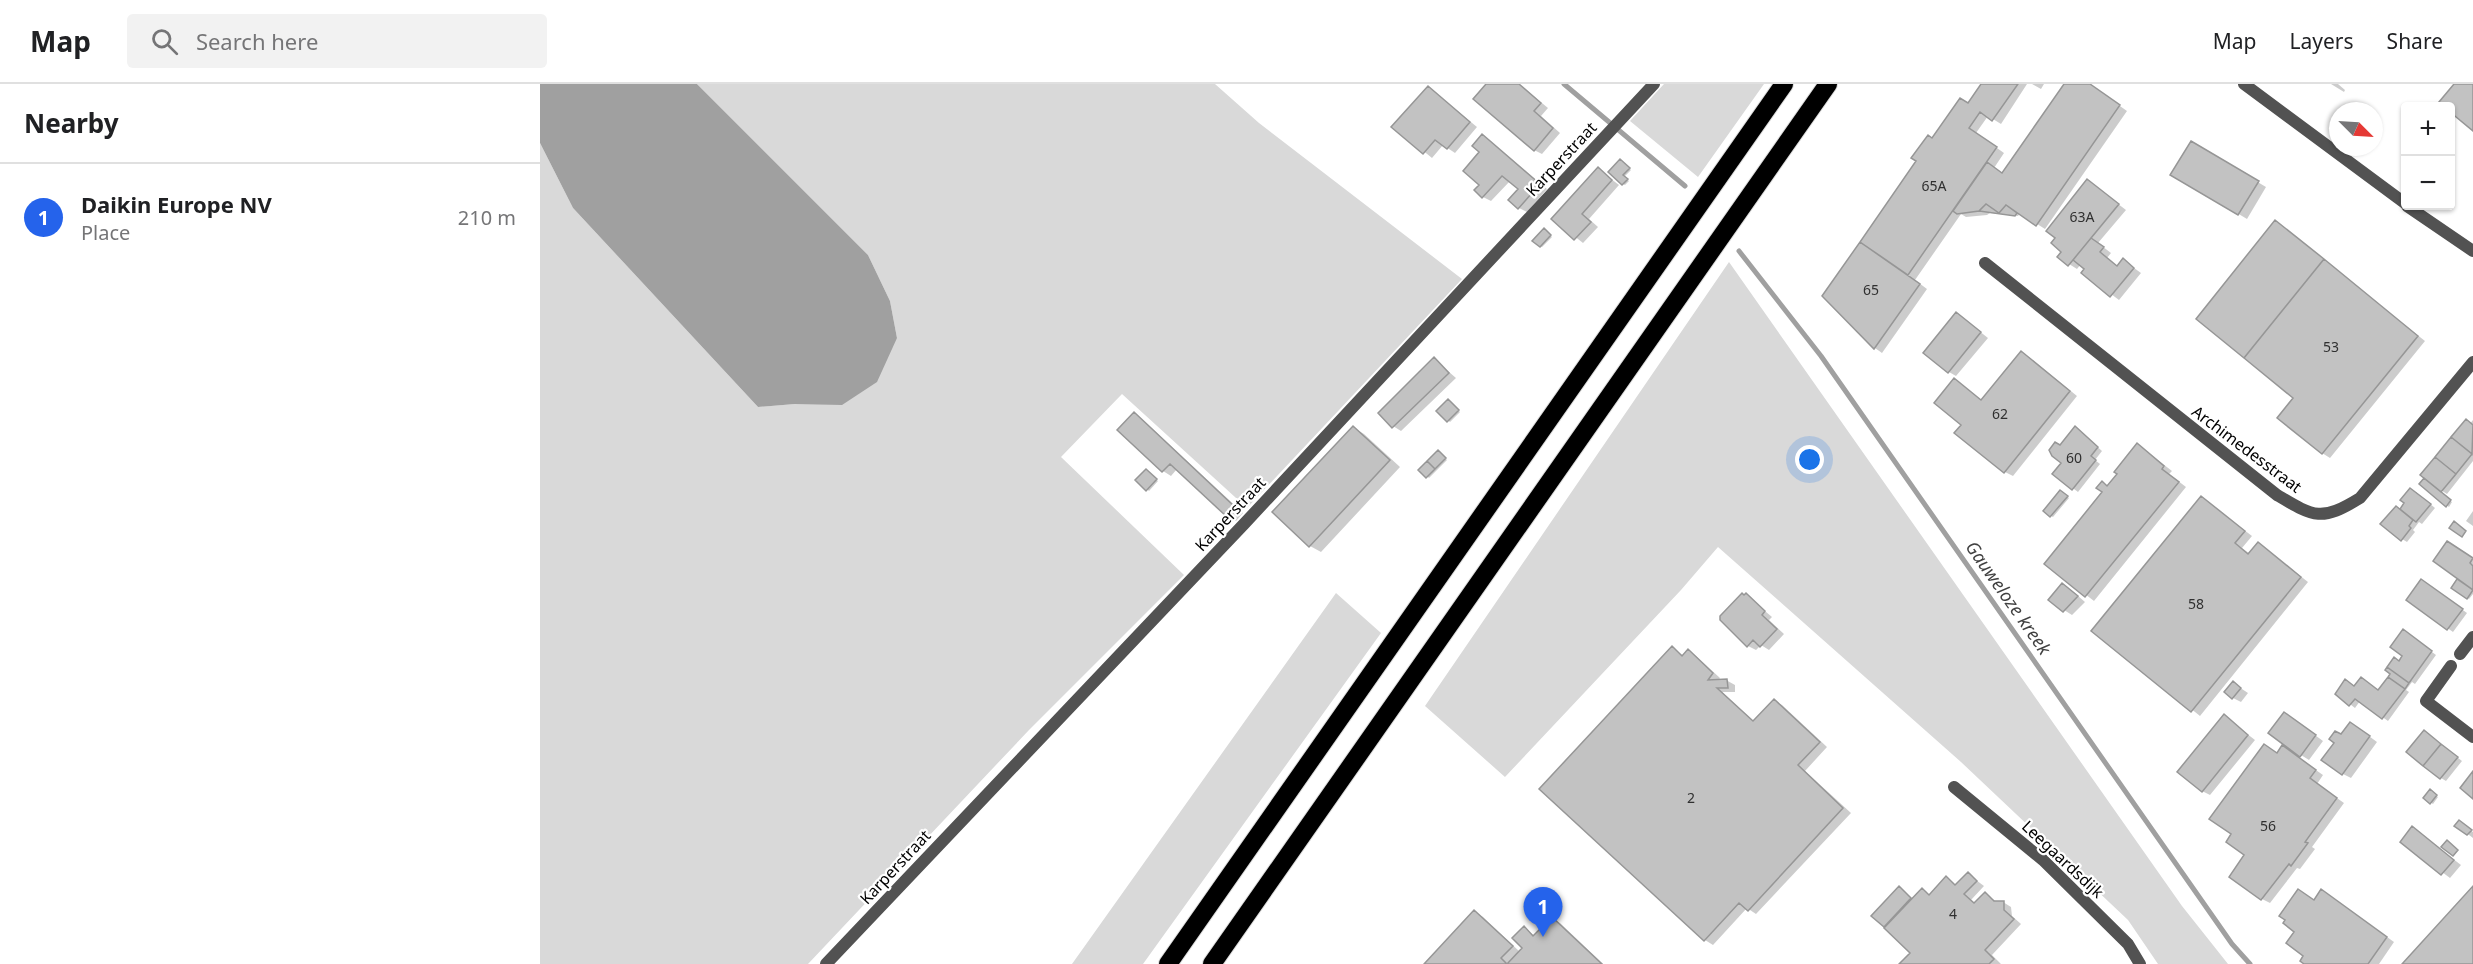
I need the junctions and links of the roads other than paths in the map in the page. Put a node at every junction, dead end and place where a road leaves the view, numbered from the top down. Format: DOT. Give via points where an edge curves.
graph roads {
  1 [pos="1654,84"];
  2 [pos="1784,84"];
  3 [pos="1828,84"];
  4 [pos="2244,84"];
  5 [pos="2401,201"];
  6 [pos="2413,210"];
  7 [pos="2473,251"];
  8 [pos="1985,263"];
  9 [pos="2473,362"];
  10 [pos="2473,637"];
  11 [pos="2460,654"];
  12 [pos="2451,666"];
  13 [pos="2473,737"];
  14 [pos="1954,787"];
  15 [pos="826,964"];
  16 [pos="1168,964"];
  17 [pos="1212,964"];
  18 [pos="2140,964"];
  1 -- 15 [label="street, Karperstraat"];
  2 -- 16 [label="highway"];
  3 -- 17 [label="highway"];
  4 -- 5 [label="street"];
  6 -- 7 [label="street"];
  8 -- 9 [label="street, Archimedesstraat" via="2277,495 2309,514 2337,512 2360,498"];
  10 -- 11 [label="street"];
  12 -- 13 [label="street" via="2426,701"];
  14 -- 18 [label="street, Leegaardsdijk" via="2043,860 2128,945"];
}
